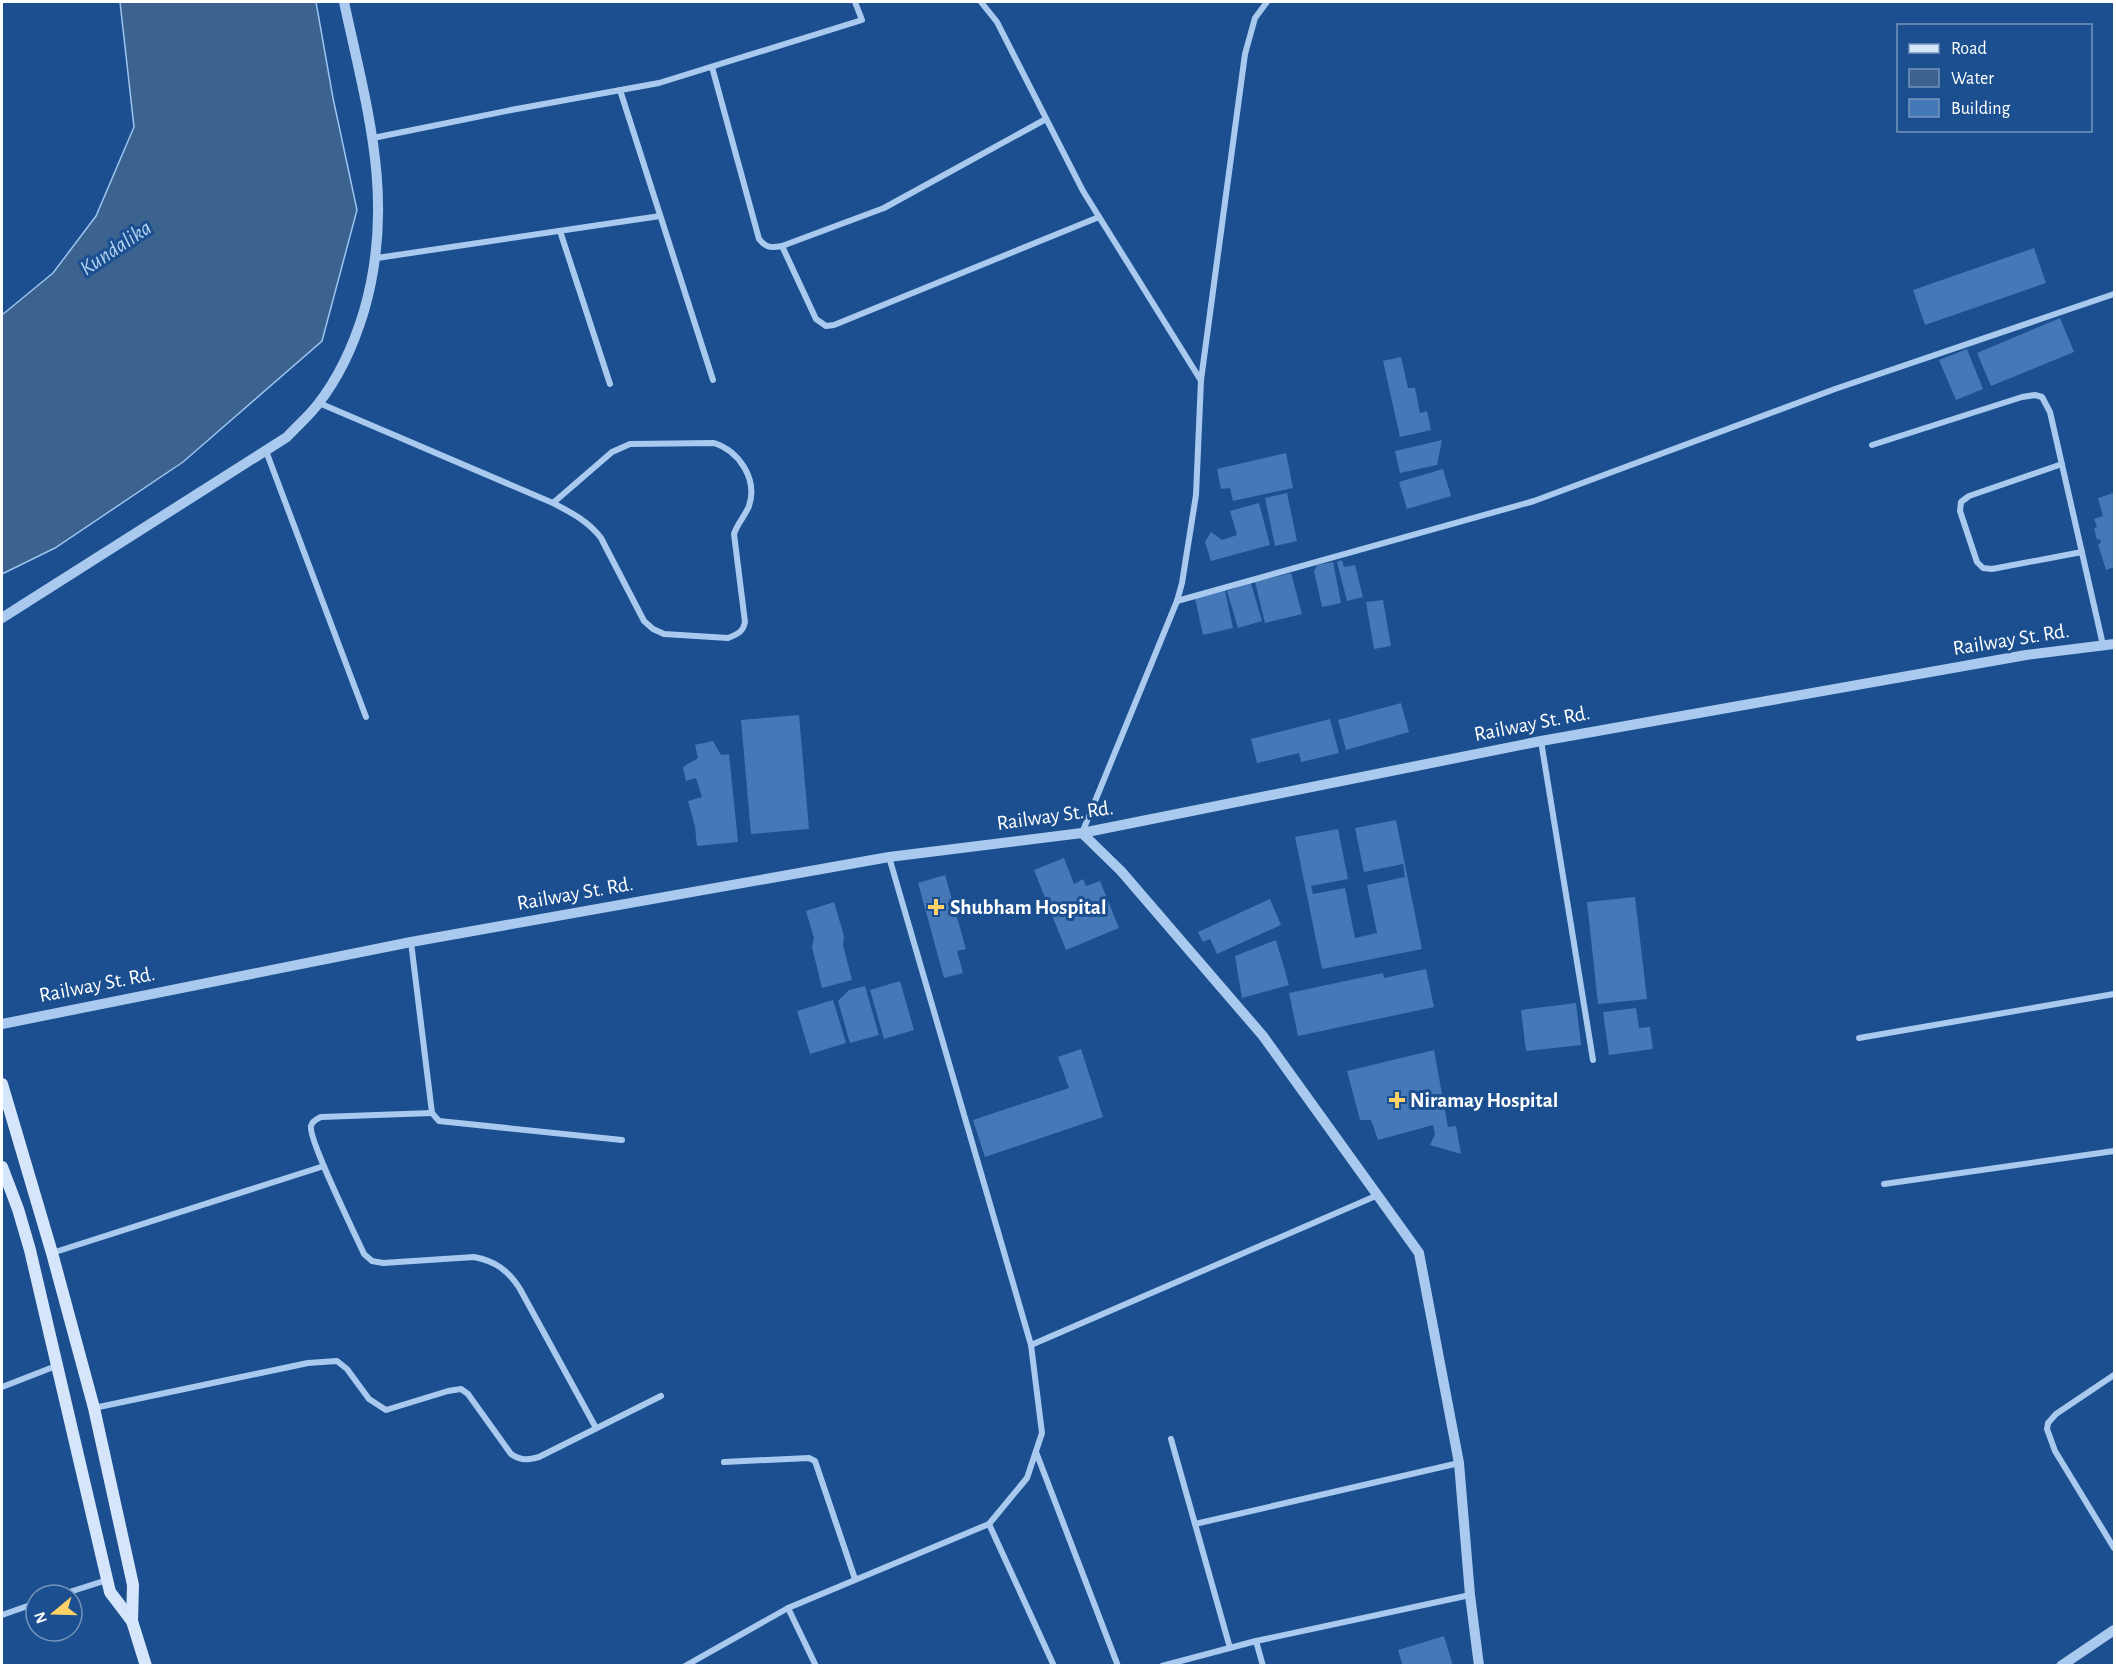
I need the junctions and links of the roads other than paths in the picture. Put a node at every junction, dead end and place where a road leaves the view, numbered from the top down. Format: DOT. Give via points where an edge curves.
graph roads {
  1 [pos="344,2"];
  2 [pos="855,2"];
  3 [pos="981,2"];
  4 [pos="1267,2"];
  5 [pos="712,67"];
  6 [pos="620,90"];
  7 [pos="1046,119"];
  8 [pos="373,138"];
  9 [pos="660,216"];
  10 [pos="1099,217"];
  11 [pos="560,231"];
  12 [pos="782,246"];
  13 [pos="377,258"];
  14 [pos="2115,294"];
  15 [pos="713,380"];
  16 [pos="1201,380"];
  17 [pos="610,384"];
  18 [pos="319,403"];
  19 [pos="1872,445"];
  20 [pos="266,451"];
  21 [pos="2062,464"];
  22 [pos="553,503"];
  23 [pos="2082,552"];
  24 [pos="1177,601"];
  25 [pos="2,618"];
  26 [pos="2109,644"];
  27 [pos="366,717"];
  28 [pos="1541,741"];
  29 [pos="1082,833"];
  30 [pos="890,857"];
  31 [pos="411,942"];
  32 [pos="2115,994"];
  33 [pos="2,1024"];
  34 [pos="1859,1038"];
  35 [pos="1593,1060"];
  36 [pos="2,1084"];
  37 [pos="432,1113"];
  38 [pos="622,1140"];
  39 [pos="2115,1151"];
  40 [pos="324,1166"];
  41 [pos="2,1167"];
  42 [pos="1884,1184"];
  43 [pos="1378,1195"];
  44 [pos="52,1253"];
  45 [pos="1030,1345"];
  46 [pos="56,1366"];
  47 [pos="2115,1375"];
  48 [pos="2,1387"];
  49 [pos="661,1396"];
  50 [pos="94,1408"];
  51 [pos="596,1428"];
  52 [pos="1171,1439"];
  53 [pos="1036,1452"];
  54 [pos="724,1462"];
  55 [pos="1459,1464"];
  56 [pos="989,1524"];
  57 [pos="1196,1524"];
  58 [pos="2115,1548"];
  59 [pos="107,1580"];
  60 [pos="855,1580"];
  61 [pos="84,1587"];
  62 [pos="1470,1595"];
  63 [pos="24,1607"];
  64 [pos="788,1608"];
  65 [pos="2,1615"];
  66 [pos="132,1621"];
  67 [pos="2115,1630"];
  68 [pos="1256,1641"];
  69 [pos="1230,1648"];
  70 [pos="146,1665"];
  71 [pos="685,1665"];
  72 [pos="816,1665"];
  73 [pos="1053,1665"];
  74 [pos="1118,1665"];
  75 [pos="1162,1665"];
  76 [pos="1263,1665"];
  77 [pos="1479,1665"];
  78 [pos="2061,1665"];
  1 -- 8 [label="street"];
  2 -- 5 [label="street" via="862,20"];
  3 -- 7 [label="street" via="997,22"];
  4 -- 16 [label="street" via="1255,18 1245,54"];
  5 -- 6 [label="street"];
  5 -- 12 [label="street" via="759,239 765,246"];
  6 -- 8 [label="street"];
  6 -- 9 [label="street"];
  7 -- 10 [label="street"];
  7 -- 12 [label="street" via="884,208"];
  8 -- 13 [label="street" via="379,189"];
  9 -- 11 [label="street"];
  9 -- 15 [label="street"];
  10 -- 12 [label="street" via="826,326 816,319"];
  10 -- 16 [label="street"];
  11 -- 13 [label="street"];
  11 -- 17 [label="street"];
  13 -- 18 [label="street" via="356,338"];
  14 -- 24 [label="street" via="1835,390 1534,501"];
  16 -- 24 [label="street" via="1196,495"];
  18 -- 20 [label="street" via="287,437"];
  18 -- 22 [label="street"];
  19 -- 21 [label="street" via="2036,395 2048,404"];
  20 -- 25 [label="street"];
  20 -- 27 [label="street"];
  21 -- 23 [label="street"];
  21 -- 23 [label="street" via="1969,496 1961,502 1960,511 1977,562 1983,568"];
  22 -- 22 [label="street" via="592,527 601,538 644,621 653,629 664,634 728,638 744,629 734,534 752,494 743,465 725,447 714,443 630,444 612,452"];
  23 -- 26 [label="street"];
  24 -- 29 [label="street"];
  26 -- 28 [label="street, Railway St. Rd." via="2015,657"];
  28 -- 29 [label="street, Railway St. Rd."];
  28 -- 35 [label="street"];
  29 -- 30 [label="street, Railway St. Rd."];
  29 -- 43 [label="street" via="1121,871 1263,1036"];
  30 -- 31 [label="street, Railway St. Rd."];
  30 -- 45 [label="street"];
  31 -- 33 [label="street, Railway St. Rd."];
  31 -- 37 [label="street"];
  32 -- 34 [label="street"];
  36 -- 44 [label="main road"];
  37 -- 38 [label="street" via="439,1121"];
  37 -- 40 [label="street" via="314,1121 311,1133"];
  39 -- 42 [label="street"];
  40 -- 44 [label="street"];
  40 -- 51 [label="street" via="364,1254 372,1261 474,1257 488,1260 512,1276"];
  41 -- 46 [label="main road" via="27,1239"];
  43 -- 45 [label="street"];
  43 -- 55 [label="street" via="1419,1253"];
  44 -- 50 [label="main road"];
  45 -- 53 [label="street" via="1042,1433"];
  46 -- 48 [label="street"];
  46 -- 59 [label="main road"];
  47 -- 58 [label="street" via="2056,1414 2047,1429 2050,1443"];
  49 -- 51 [label="street"];
  50 -- 51 [label="street" via="308,1363 337,1361 369,1399 386,1410 461,1389 519,1459 539,1458"];
  50 -- 66 [label="main road" via="133,1585"];
  52 -- 57 [label="street"];
  53 -- 56 [label="street" via="1027,1478"];
  53 -- 74 [label="street"];
  54 -- 60 [label="street" via="809,1458 816,1461"];
  55 -- 57 [label="street"];
  55 -- 62 [label="street"];
  56 -- 60 [label="street"];
  56 -- 73 [label="street"];
  57 -- 69 [label="street"];
  59 -- 61 [label="street"];
  59 -- 66 [label="main road" via="110,1592"];
  60 -- 64 [label="street"];
  62 -- 68 [label="street"];
  62 -- 77 [label="street"];
  63 -- 65 [label="street"];
  64 -- 71 [label="street"];
  64 -- 72 [label="street"];
  66 -- 70 [label="main road"];
  67 -- 78 [label="street"];
  68 -- 69 [label="street"];
  68 -- 76 [label="street"];
  69 -- 75 [label="street"];
}
